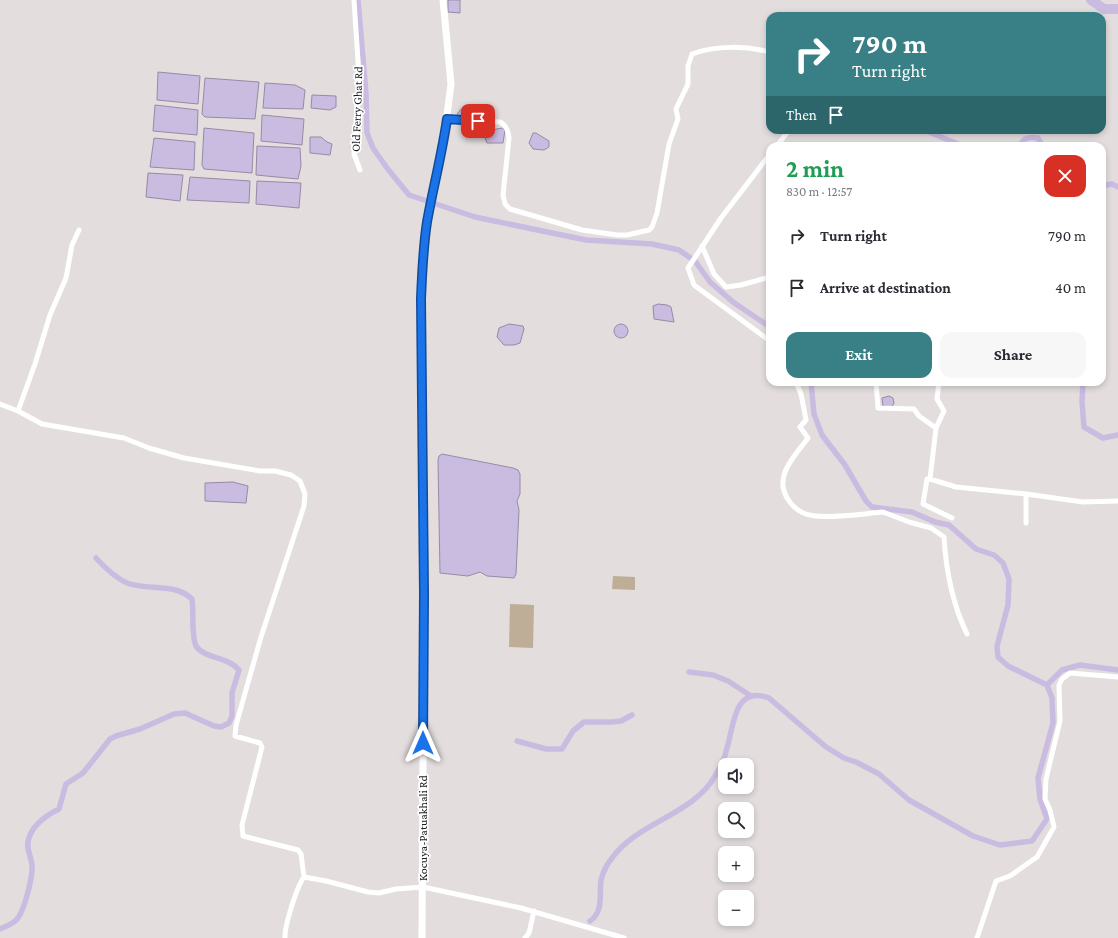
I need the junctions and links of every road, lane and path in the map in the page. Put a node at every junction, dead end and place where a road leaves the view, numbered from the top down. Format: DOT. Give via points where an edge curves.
graph roads {
  1 [pos="354,0"];
  2 [pos="443,0"];
  3 [pos="766,51"];
  4 [pos="447,119"];
  5 [pos="766,159"];
  6 [pos="360,170"];
  7 [pos="79,230"];
  8 [pos="702,246"];
  9 [pos="766,278"];
  10 [pos="766,338"];
  11 [pos="798,386"];
  12 [pos="876,386"];
  13 [pos="939,386"];
  14 [pos="0,404"];
  15 [pos="18,411"];
  16 [pos="936,428"];
  17 [pos="930,479"];
  18 [pos="1026,494"];
  19 [pos="1118,501"];
  20 [pos="952,518"];
  21 [pos="1026,523"];
  22 [pos="967,634"];
  23 [pos="1118,677"];
  24 [pos="304,877"];
  25 [pos="424,887"];
  26 [pos="534,911"];
  27 [pos="285,938"];
  28 [pos="422,938"];
  29 [pos="525,938"];
  30 [pos="624,938"];
  31 [pos="977,938"];
  1 -- 6 [label="street, Old Ferry Ghat Rd" via="359,76 354,154"];
  2 -- 4 [label="main road, Kocuya-Patuakhali Rd" via="451,84"];
  3 -- 4 [label="street" via="722,48 692,54 688,66 688,84 676,109 678,120 669,144 657,213 652,227 645,232 617,235 582,230 510,209 505,204 503,195 508,130 500,122"];
  4 -- 25 [label="main road, Kocuya-Patuakhali Rd" via="423,257 421,299"];
  5 -- 8 [label="street"];
  7 -- 15 [label="street" via="72,245 66,278 50,316"];
  8 -- 9 [label="street" via="714,274 726,287"];
  8 -- 10 [label="street" via="688,268 694,285"];
  11 -- 22 [label="street" via="806,420 800,427 808,438 785,472 784,485 788,500 798,510 814,516 884,512 931,528 944,537 950,588"];
  12 -- 16 [label="street" via="878,408 914,409 919,416"];
  13 -- 16 [label="street" via="937,399 944,411"];
  14 -- 15 [label="street"];
  15 -- 24 [label="street" via="42,424 124,438 184,458 260,472 275,471 291,475 300,481 305,494 304,506 261,637 236,724 235,736 260,743 262,747 242,825 243,836 298,850 302,854"];
  16 -- 17 [label="street"];
  17 -- 18 [label="street" via="956,487"];
  17 -- 20 [label="street" via="927,479 923,504"];
  18 -- 19 [label="street" via="1083,502"];
  18 -- 21 [label="street"];
  23 -- 31 [label="street" via="1070,673 1062,679 1059,685 1060,721 1046,779 1045,799 1054,827 1037,857 1010,876 996,880"];
  24 -- 25 [label="street" via="380,894 396,889"];
  24 -- 27 [label="street" via="299,884"];
  25 -- 26 [label="street"];
  25 -- 28 [label="main road, Kocuya-Patuakhali Rd"];
  26 -- 29 [label="street" via="529,933"];
  26 -- 30 [label="street"];
}
